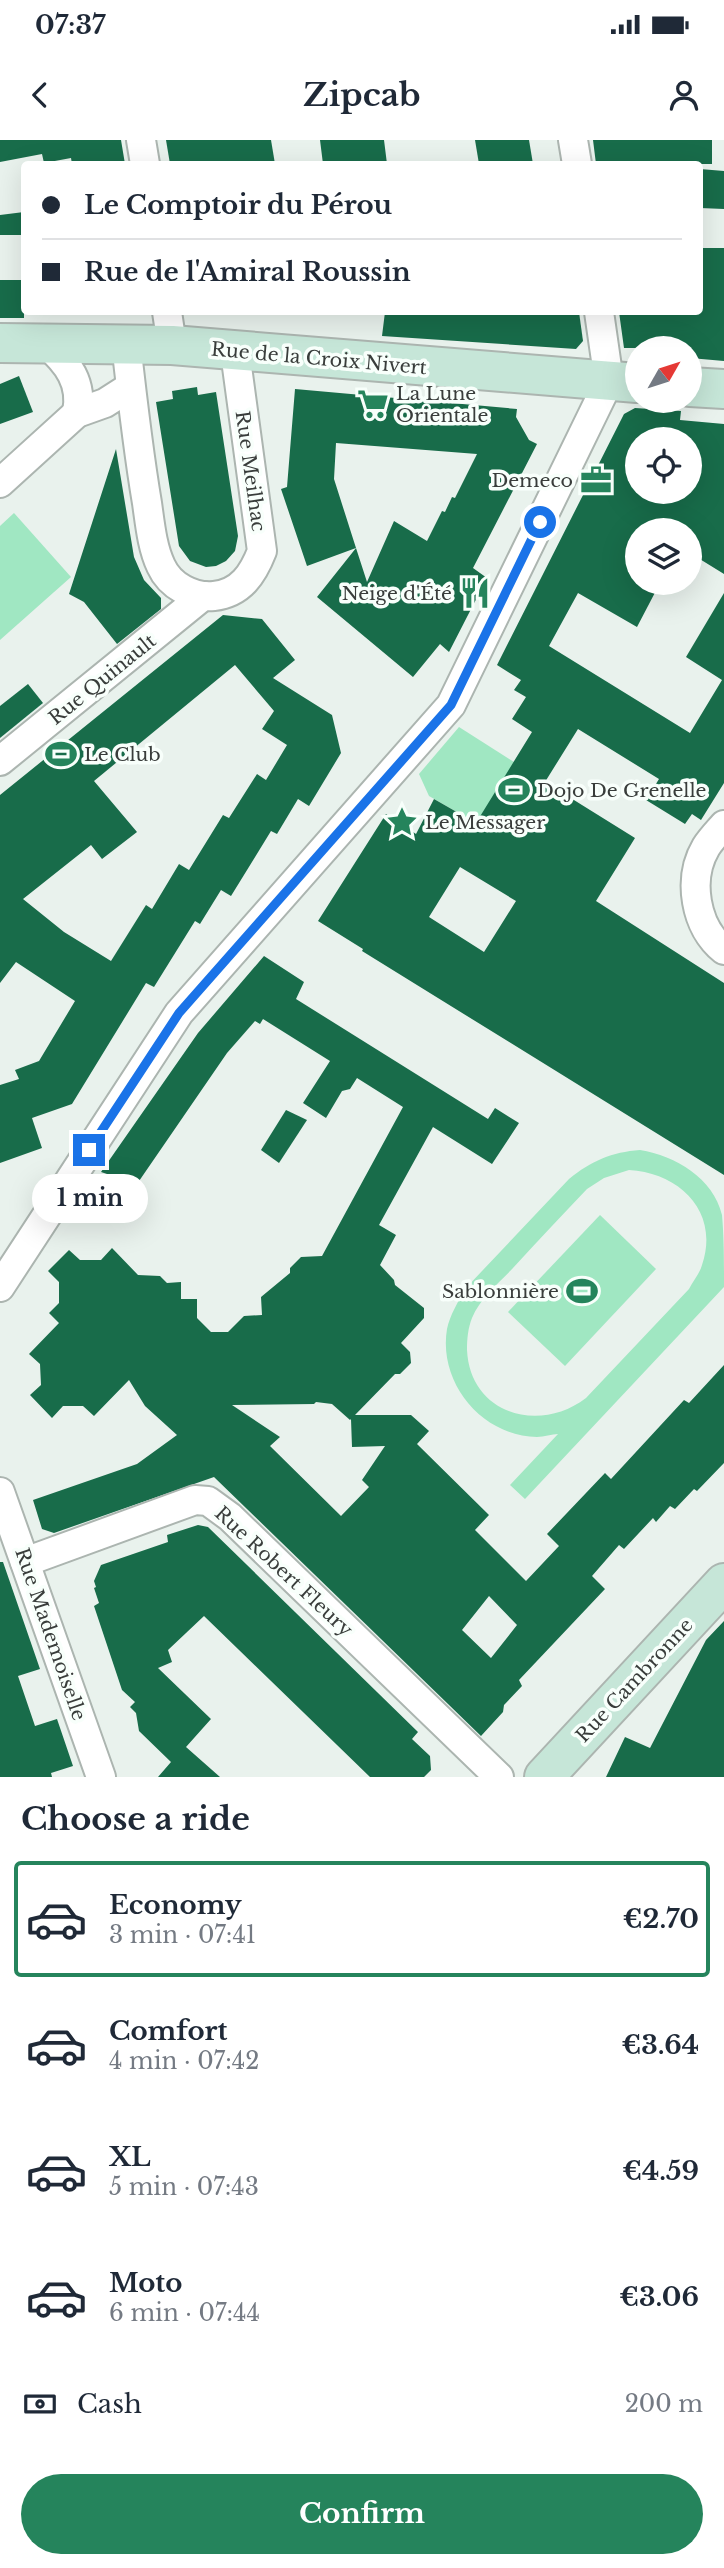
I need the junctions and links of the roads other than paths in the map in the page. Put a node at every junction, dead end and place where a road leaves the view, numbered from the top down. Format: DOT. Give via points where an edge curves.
graph roads {
  1 [pos="141,140"];
  2 [pos="573,140"];
  3 [pos="144,161"];
  4 [pos="576,161"];
  5 [pos="600,315"];
  6 [pos="170,328"];
  7 [pos="0,343"];
  8 [pos="126,343"];
  9 [pos="46,344"];
  10 [pos="235,352"];
  11 [pos="623,382"];
  12 [pos="130,387"];
  13 [pos="702,388"];
  14 [pos="724,389"];
  15 [pos="76,413"];
  16 [pos="0,483"];
  17 [pos="203,596"];
  18 [pos="0,761"];
  19 [pos="724,825"];
  20 [pos="724,950"];
  21 [pos="0,1287"];
  22 [pos="0,1492"];
  23 [pos="25,1562"];
  24 [pos="724,1583"];
  25 [pos="101,1777"];
  26 [pos="499,1777"];
  27 [pos="544,1777"];
  1 -- 3 [label="street"];
  2 -- 4 [label="street"];
  5 -- 11 [label="street"];
  6 -- 8 [label="street, Rue de la Croix Nivert"];
  6 -- 10 [label="street, Rue de la Croix Nivert"];
  7 -- 9 [label="street, Rue de la Croix Nivert"];
  8 -- 9 [label="street, Rue de la Croix Nivert"];
  8 -- 12 [label="street"];
  9 -- 15 [label="street" via="72,371 78,390"];
  10 -- 11 [label="street, Rue de la Croix Nivert"];
  10 -- 17 [label="street, Rue Meilhac" via="262,551 247,581 234,590"];
  11 -- 21 [label="street" via="451,705 179,1013"];
  12 -- 15 [label="street" via="105,403"];
  12 -- 17 [label="street" via="153,543 162,568 179,587"];
  13 -- 14 [label="street"];
  15 -- 16 [label="street"];
  17 -- 18 [label="street, Rue Quinault"];
  19 -- 20 [label="street" via="699,864 696,901 706,930"];
  22 -- 23 [label="street, Rue Mademoiselle"];
  23 -- 25 [label="street, Rue Mademoiselle"];
  23 -- 26 [label="street, Rue Robert Fleury" via="195,1500 208,1501 230,1517"];
  24 -- 27 [label="street, Rue Cambronne"];
}
